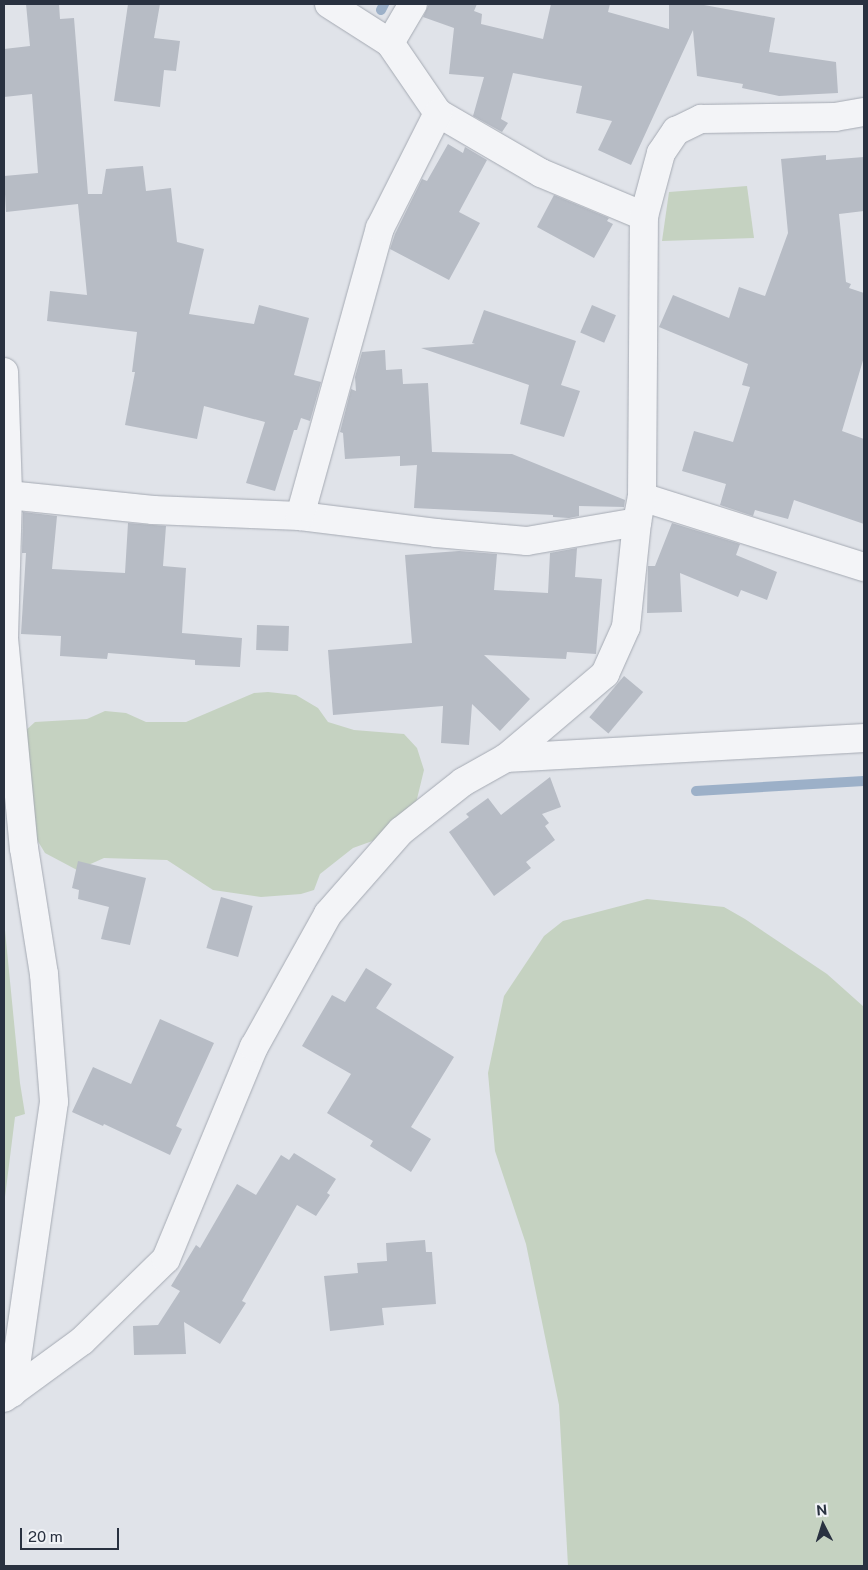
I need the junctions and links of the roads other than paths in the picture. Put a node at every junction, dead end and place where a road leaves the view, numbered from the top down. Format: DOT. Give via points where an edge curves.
graph roads {
  1 [pos="329,4"];
  2 [pos="413,4"];
  3 [pos="390,43"];
  4 [pos="864,112"];
  5 [pos="438,113"];
  6 [pos="644,216"];
  7 [pos="4,372"];
  8 [pos="8,495"];
  9 [pos="640,509"];
  10 [pos="300,516"];
  11 [pos="864,567"];
  12 [pos="864,738"];
  13 [pos="506,758"];
  14 [pos="8,1396"];
  1 -- 3 [label="street"];
  2 -- 3 [label="street"];
  3 -- 5 [label="street"];
  4 -- 6 [label="street" via="835,116 701,120 676,131 661,153"];
  5 -- 6 [label="street" via="541,173"];
  5 -- 10 [label="street" via="380,228"];
  6 -- 9 [label="street"];
  7 -- 8 [label="street"];
  8 -- 10 [label="street" via="153,510"];
  8 -- 14 [label="street" via="4,638 24,848 44,974 54,1102"];
  9 -- 10 [label="street" via="528,541"];
  9 -- 11 [label="street"];
  9 -- 13 [label="street" via="626,627 605,674"];
  12 -- 13 [label="street"];
  13 -- 14 [label="street" via="463,782 401,831 328,914 254,1047 166,1259 82,1341"];
}
